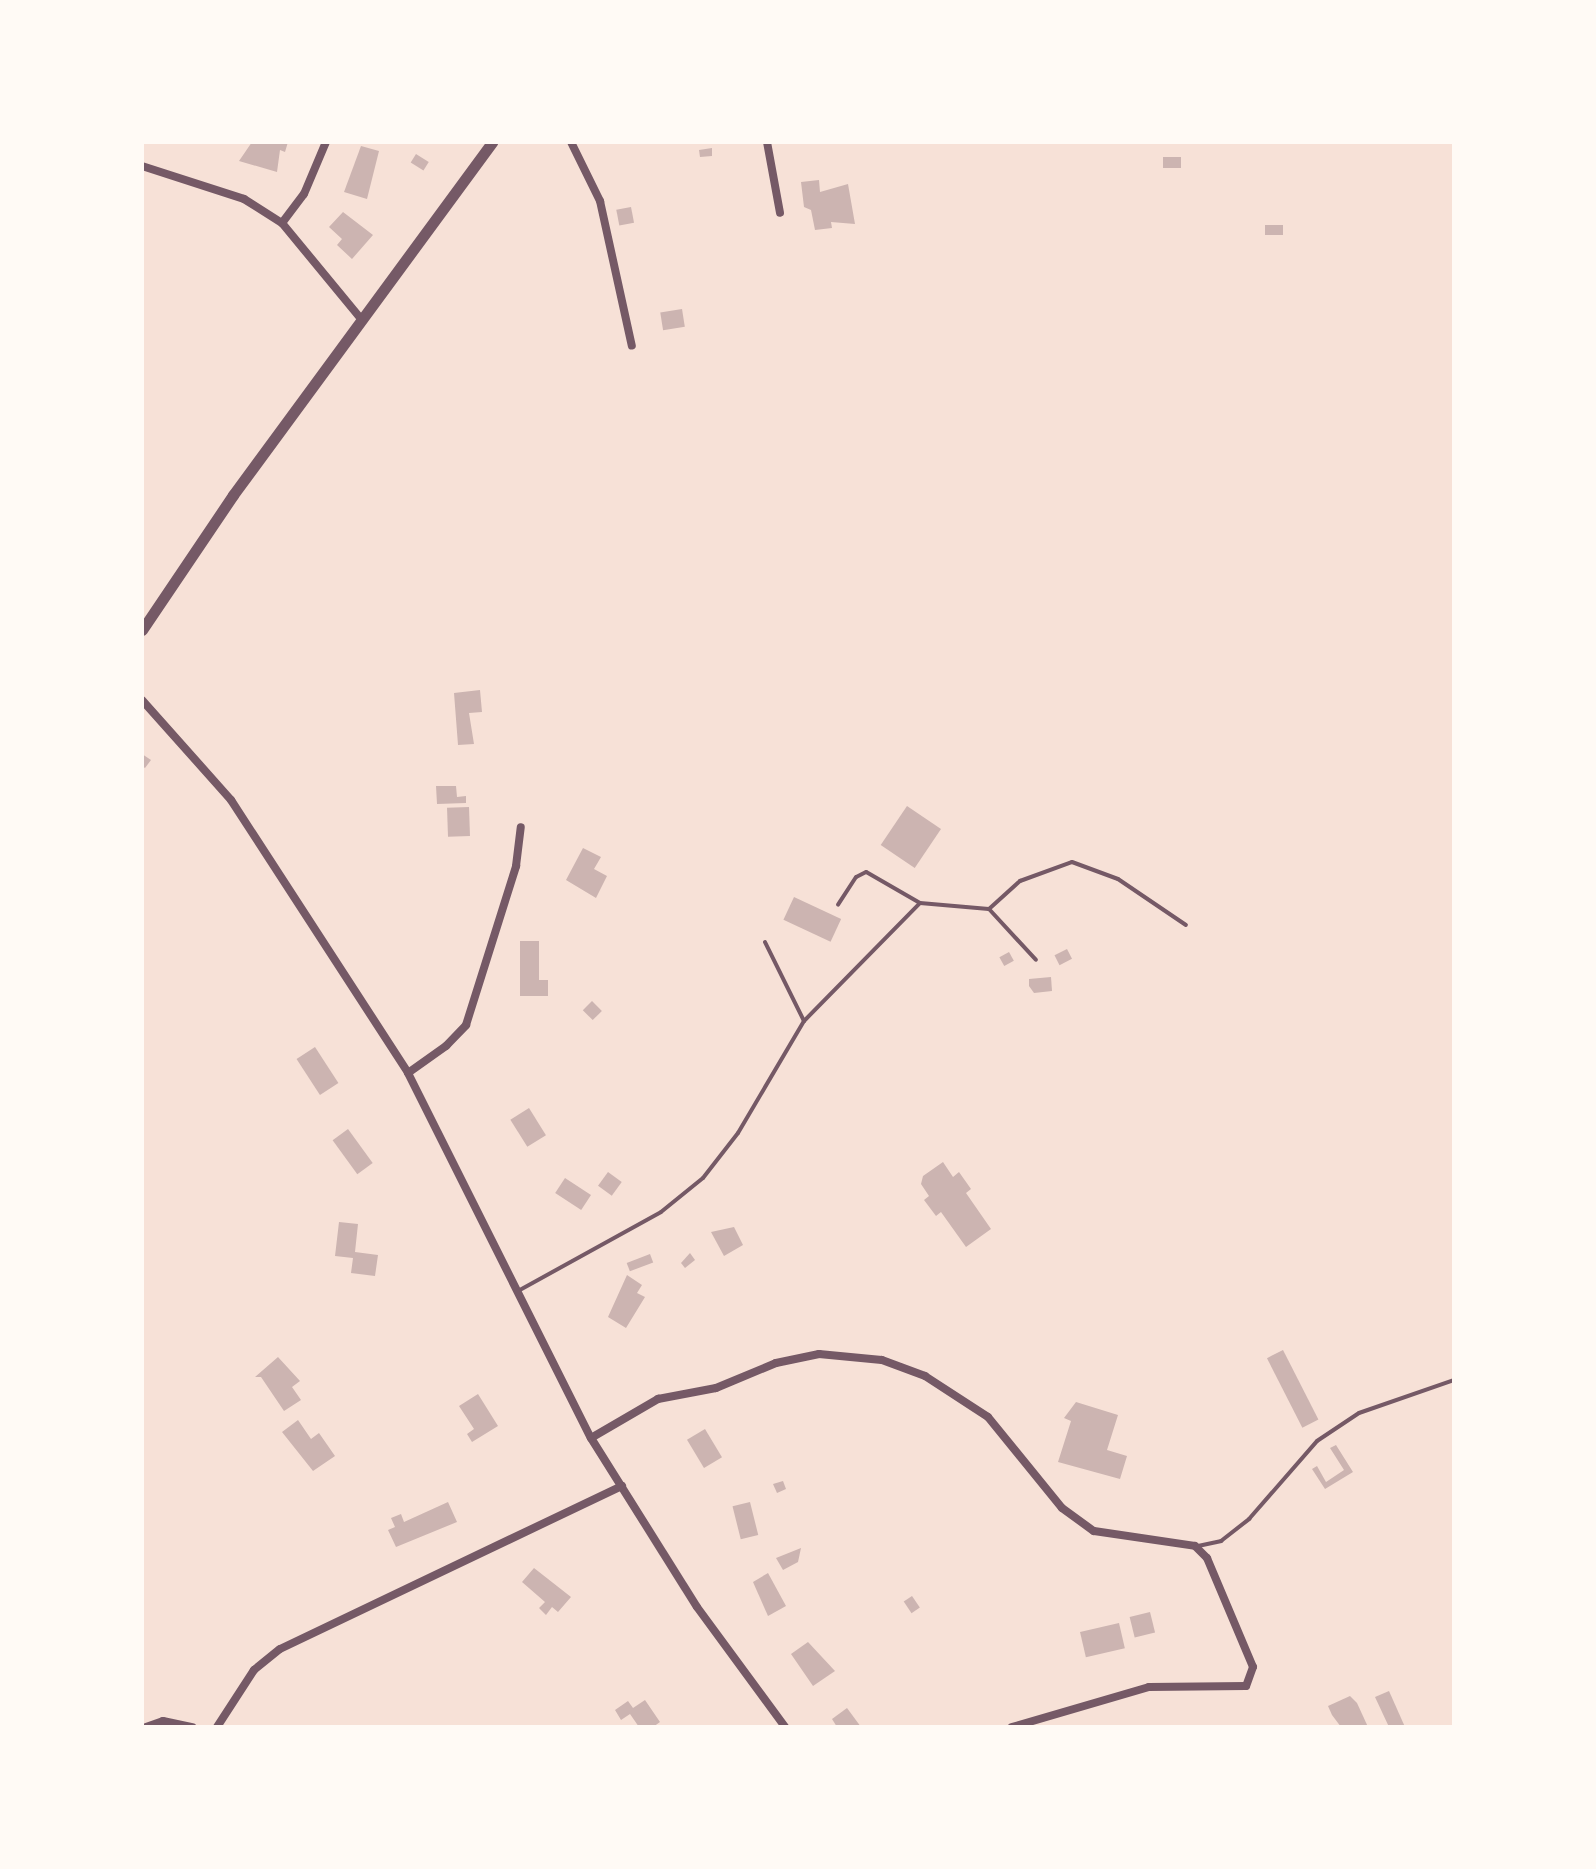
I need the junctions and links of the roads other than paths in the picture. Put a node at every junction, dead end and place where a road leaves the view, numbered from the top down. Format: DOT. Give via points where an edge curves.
graph roads {
  1 [pos="326,142"];
  2 [pos="492,142"];
  3 [pos="571,142"];
  4 [pos="767,142"];
  5 [pos="142,166"];
  6 [pos="780,213"];
  7 [pos="282,223"];
  8 [pos="362,320"];
  9 [pos="632,346"];
  10 [pos="142,630"];
  11 [pos="142,700"];
  12 [pos="521,827"];
  13 [pos="920,903"];
  14 [pos="838,905"];
  15 [pos="989,909"];
  16 [pos="1186,925"];
  17 [pos="765,942"];
  18 [pos="1036,960"];
  19 [pos="804,1021"];
  20 [pos="408,1073"];
  21 [pos="518,1291"];
  22 [pos="1454,1380"];
  23 [pos="591,1438"];
  24 [pos="622,1486"];
  25 [pos="1195,1546"];
  26 [pos="146,1727"];
  27 [pos="192,1727"];
  28 [pos="217,1727"];
  29 [pos="785,1727"];
  30 [pos="1012,1727"];
  1 -- 7 [label="street" via="304,194"];
  2 -- 8 [label="street"];
  3 -- 9 [label="street" via="600,201"];
  4 -- 6 [label="street"];
  5 -- 7 [label="street" via="244,199"];
  7 -- 8 [label="street"];
  8 -- 10 [label="street"];
  11 -- 20 [label="street" via="231,800"];
  12 -- 20 [label="street" via="516,866 466,1025"];
  13 -- 14 [label="lane" via="866,872 856,877"];
  13 -- 15 [label="lane"];
  13 -- 19 [label="lane"];
  15 -- 16 [label="lane" via="1020,881 1072,862 1118,879"];
  15 -- 18 [label="lane"];
  17 -- 19 [label="lane"];
  19 -- 21 [label="lane" via="738,1133 703,1178 661,1212"];
  20 -- 21 [label="street"];
  21 -- 23 [label="street"];
  22 -- 25 [label="lane" via="1359,1413 1317,1441 1249,1519 1221,1541"];
  23 -- 24 [label="street"];
  23 -- 25 [label="street" via="658,1399 716,1388 819,1354 859,1356 925,1376 959,1396 996,1426 1062,1508 1094,1531"];
  24 -- 28 [label="street" via="280,1649 254,1670"];
  24 -- 29 [label="street" via="697,1607"];
  25 -- 30 [label="street" via="1219,1580 1253,1667 1246,1686 1149,1687"];
  26 -- 27 [label="street" via="176,1721"];
}
